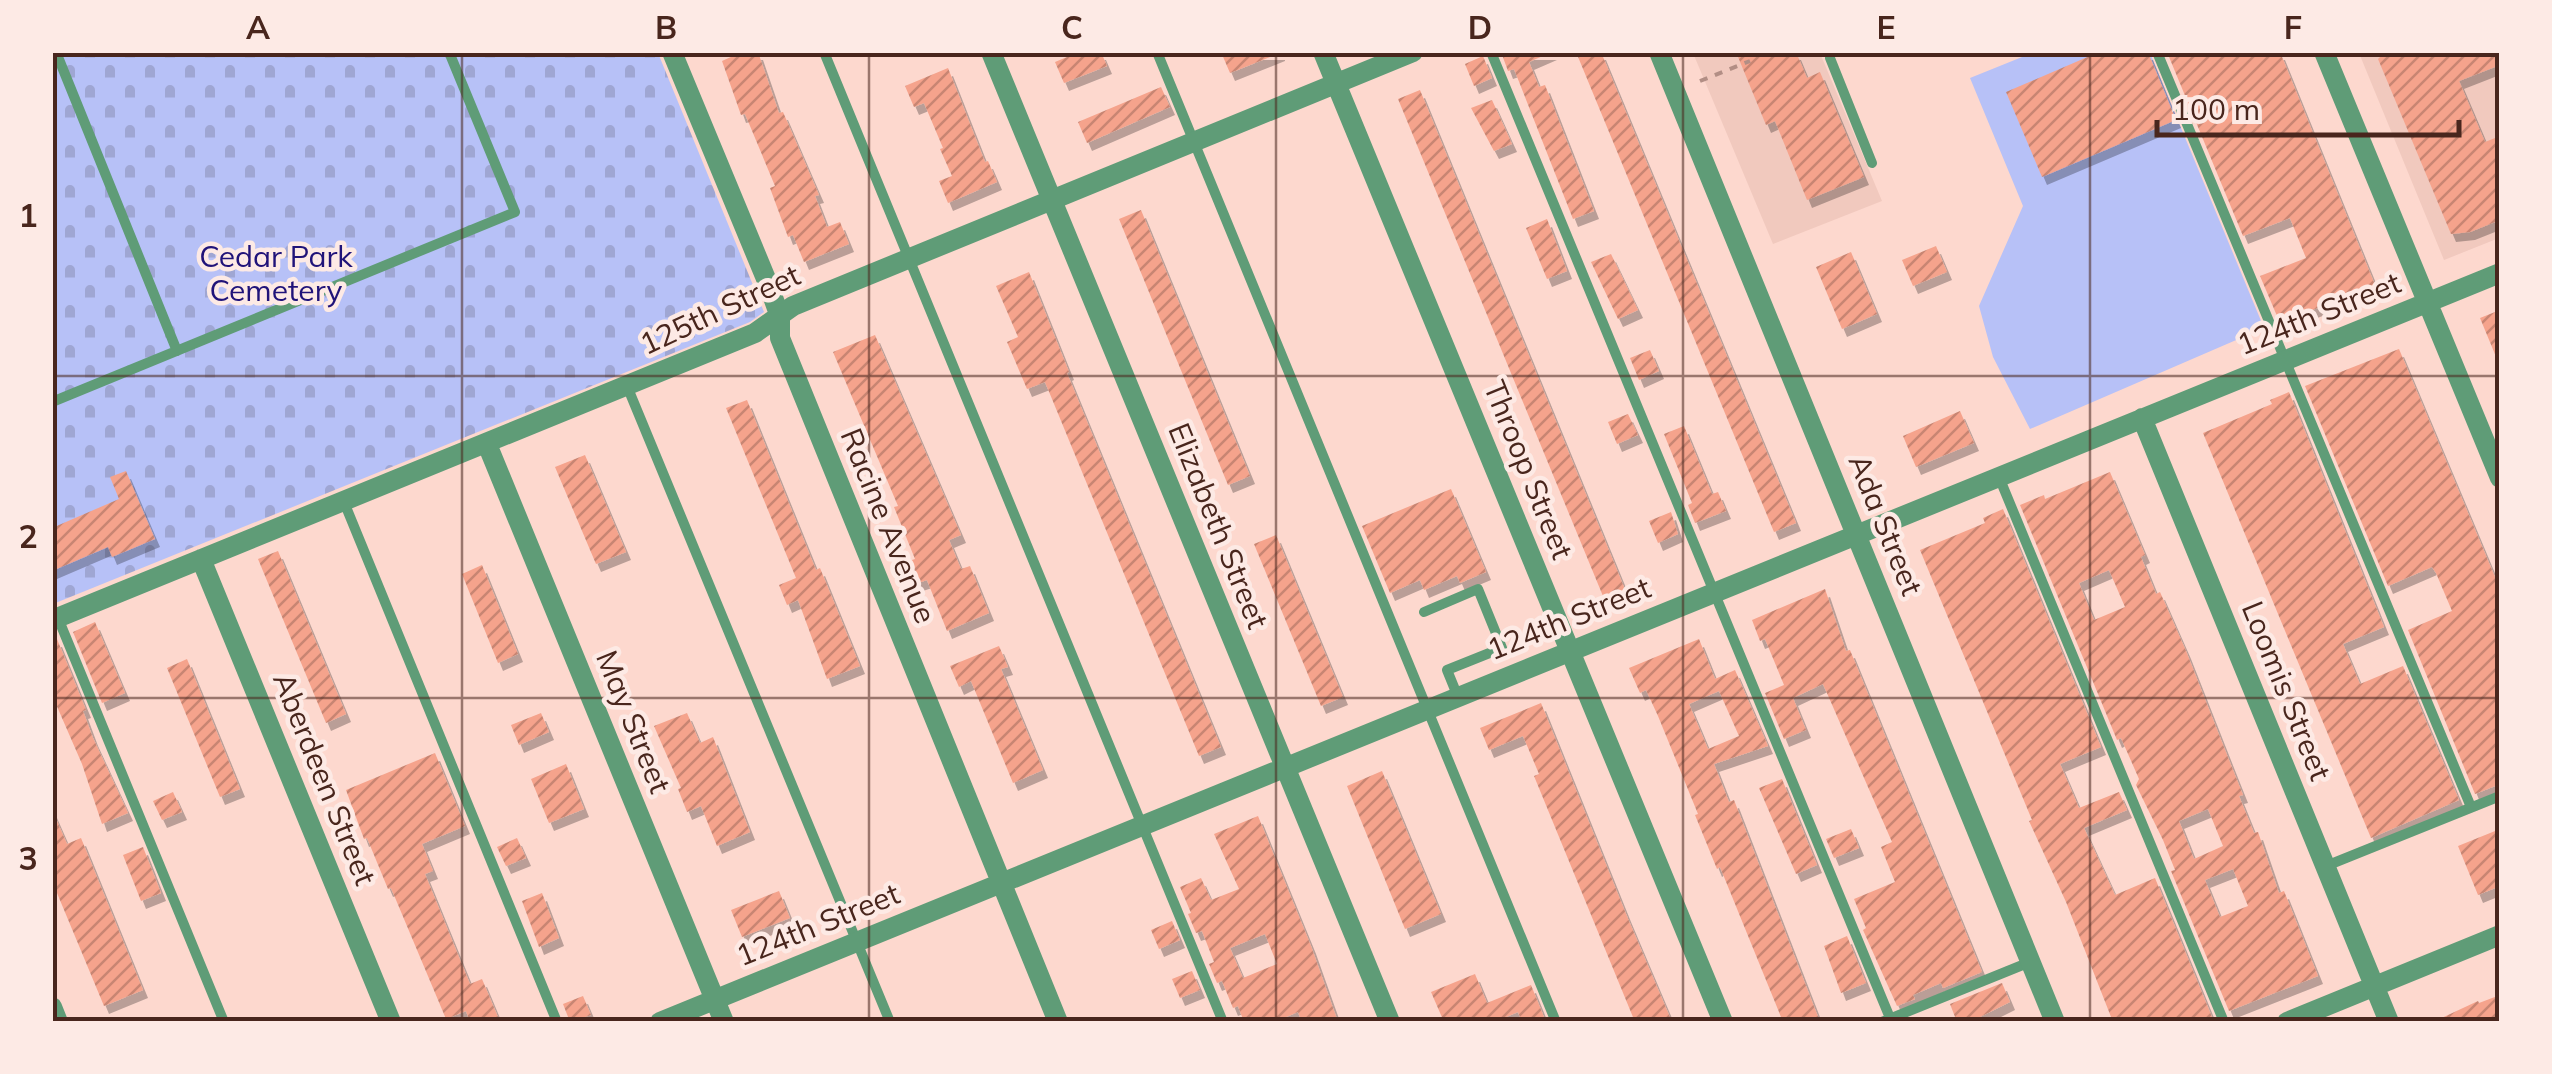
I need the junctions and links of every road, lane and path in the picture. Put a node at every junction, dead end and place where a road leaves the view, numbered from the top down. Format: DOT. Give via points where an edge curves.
graph roads {
  1 [pos="56,52"];
  2 [pos="449,52"];
  3 [pos="672,52"];
  4 [pos="824,52"];
  5 [pos="991,52"];
  6 [pos="1157,52"];
  7 [pos="1323,52"];
  8 [pos="1413,52"];
  9 [pos="1491,52"];
  10 [pos="1659,52"];
  11 [pos="2157,52"];
  12 [pos="2324,52"];
  13 [pos="1830,58"];
  14 [pos="1750,61"];
  15 [pos="1700,81"];
  16 [pos="1336,84"];
  17 [pos="1194,142"];
  18 [pos="1872,163"];
  19 [pos="1052,200"];
  20 [pos="909,258"];
  21 [pos="2500,273"];
  22 [pos="2428,302"];
  23 [pos="780,317"];
  24 [pos="177,350"];
  25 [pos="2284,360"];
  26 [pos="627,386"];
  27 [pos="52,402"];
  28 [pos="2142,418"];
  29 [pos="487,444"];
  30 [pos="1998,477"];
  31 [pos="2500,478"];
  32 [pos="344,502"];
  33 [pos="1857,535"];
  34 [pos="200,559"];
  35 [pos="1714,592"];
  36 [pos="1424,612"];
  37 [pos="55,619"];
  38 [pos="1571,651"];
  39 [pos="1488,654"];
  40 [pos="1498,680"];
  41 [pos="1458,697"];
  42 [pos="1428,709"];
  43 [pos="1285,767"];
  44 [pos="2500,796"];
  45 [pos="2470,808"];
  46 [pos="1142,825"];
  47 [pos="2326,867"];
  48 [pos="1001,883"];
  49 [pos="2500,935"];
  50 [pos="857,942"];
  51 [pos="2030,961"];
  52 [pos="2374,986"];
  53 [pos="715,1000"];
  54 [pos="52,1007"];
  55 [pos="1886,1020"];
  56 [pos="58,1022"];
  57 [pos="224,1022"];
  58 [pos="391,1022"];
  59 [pos="557,1022"];
  60 [pos="660,1022"];
  61 [pos="724,1022"];
  62 [pos="890,1022"];
  63 [pos="1058,1022"];
  64 [pos="1224,1022"];
  65 [pos="1390,1022"];
  66 [pos="1556,1022"];
  67 [pos="1723,1022"];
  68 [pos="2055,1022"];
  69 [pos="2224,1022"];
  70 [pos="2287,1022"];
  71 [pos="2389,1022"];
  1 -- 24 [label="lane"];
  2 -- 24 [label="lane" via="515,212"];
  3 -- 23 [label="street, Racine Avenue"];
  4 -- 20 [label="lane"];
  5 -- 19 [label="street, Elizabeth Street"];
  6 -- 17 [label="lane"];
  7 -- 16 [label="street, Throop Street"];
  8 -- 16 [label="street, 125th Street"];
  9 -- 35 [label="lane"];
  10 -- 33 [label="street, Ada Street"];
  11 -- 25 [label="lane"];
  12 -- 22 [label="street"];
  13 -- 18 [label="lane"];
  14 -- 15 [label="path"];
  16 -- 17 [label="street, 125th Street"];
  16 -- 38 [label="street, Throop Street"];
  17 -- 19 [label="street, 125th Street"];
  17 -- 42 [label="lane"];
  19 -- 20 [label="street, 125th Street"];
  19 -- 43 [label="street, Elizabeth Street"];
  20 -- 23 [label="street, 125th Street"];
  20 -- 46 [label="lane"];
  21 -- 22 [label="street, 124th Street"];
  22 -- 25 [label="street, 124th Street"];
  22 -- 31 [label="street"];
  23 -- 26 [label="street, 125th Street" via="755,334"];
  23 -- 48 [label="street, Racine Avenue" via="779,336"];
  24 -- 27 [label="lane"];
  25 -- 28 [label="street, 124th Street"];
  25 -- 45 [label="lane"];
  26 -- 29 [label="street, 125th Street"];
  26 -- 50 [label="lane"];
  28 -- 30 [label="street, 124th Street"];
  28 -- 47 [label="street, Loomis Street"];
  29 -- 32 [label="street, 125th Street"];
  29 -- 53 [label="street, May Street"];
  30 -- 33 [label="street, 124th Street"];
  30 -- 69 [label="lane"];
  32 -- 34 [label="street, 125th Street"];
  32 -- 59 [label="lane"];
  33 -- 35 [label="street, 124th Street"];
  33 -- 51 [label="street, Ada Street"];
  34 -- 37 [label="street, 125th Street"];
  34 -- 58 [label="street, Aberdeen Street"];
  35 -- 38 [label="street, 124th Street"];
  35 -- 55 [label="lane"];
  36 -- 39 [label="lane" via="1478,589 1502,648"];
  37 -- 57 [label="lane"];
  38 -- 40 [label="street, 124th Street"];
  38 -- 67 [label="street, Throop Street"];
  39 -- 40 [label="lane"];
  39 -- 41 [label="lane" via="1447,670"];
  40 -- 41 [label="street, 124th Street"];
  41 -- 42 [label="street, 124th Street"];
  42 -- 43 [label="street, 124th Street"];
  42 -- 66 [label="lane"];
  43 -- 46 [label="street, 124th Street"];
  43 -- 65 [label="street, Elizabeth Street"];
  44 -- 45 [label="lane"];
  45 -- 47 [label="lane"];
  46 -- 48 [label="street, 124th Street"];
  46 -- 64 [label="lane"];
  47 -- 52 [label="street, Loomis Street"];
  48 -- 50 [label="street, 124th Street"];
  48 -- 63 [label="street, Racine Avenue"];
  49 -- 52 [label="street"];
  50 -- 53 [label="street, 124th Street"];
  50 -- 62 [label="lane"];
  51 -- 55 [label="lane"];
  51 -- 68 [label="street, Ada Street"];
  52 -- 70 [label="street"];
  52 -- 71 [label="street, Loomis Street"];
  53 -- 60 [label="street, 124th Street"];
  53 -- 61 [label="street, May Street"];
  54 -- 56 [label="street"];
}
